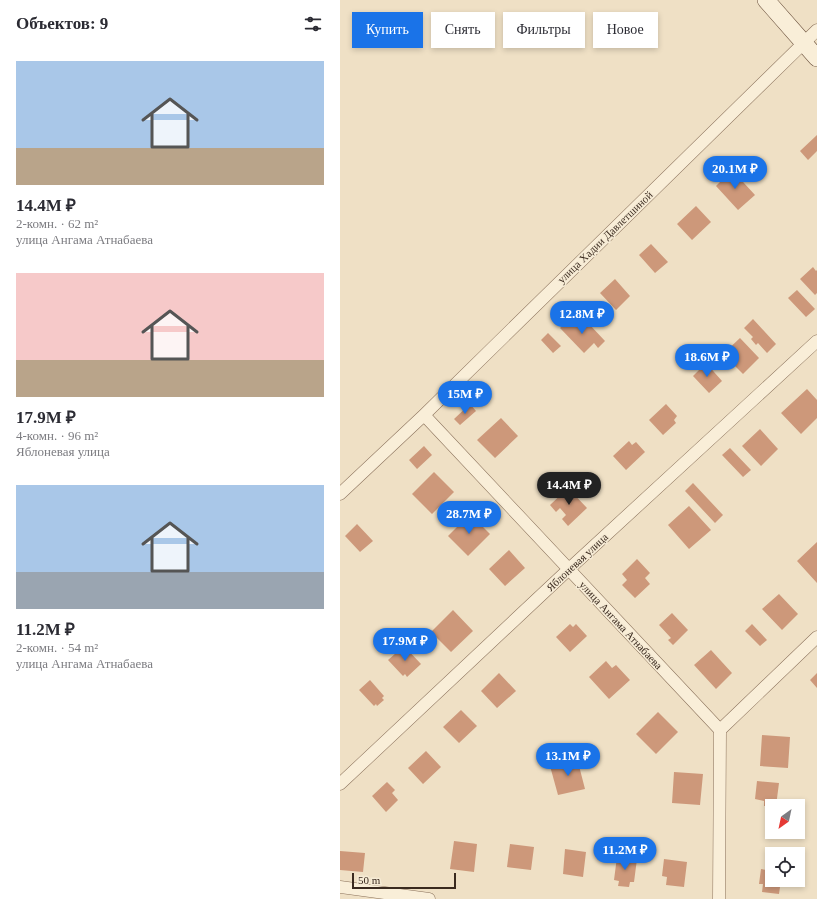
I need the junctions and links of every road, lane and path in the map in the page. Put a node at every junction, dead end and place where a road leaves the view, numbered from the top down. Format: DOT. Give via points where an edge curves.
graph roads {
  1 [pos="766,0"];
  2 [pos="817,30"];
  3 [pos="803,43"];
  4 [pos="817,58"];
  5 [pos="817,342"];
  6 [pos="424,415"];
  7 [pos="340,494"];
  8 [pos="569,569"];
  9 [pos="817,637"];
  10 [pos="720,730"];
  11 [pos="340,784"];
  12 [pos="340,887"];
  13 [pos="429,899"];
  14 [pos="720,899"];
  1 -- 3 [label="street"];
  2 -- 3 [label="street, улица Хадии Давлетшиной"];
  3 -- 4 [label="street"];
  3 -- 6 [label="street, улица Хадии Давлетшиной"];
  5 -- 8 [label="street, Яблоневая улица"];
  6 -- 7 [label="street, улица Хадии Давлетшиной"];
  6 -- 8 [label="street, улица Ангама Атнабаева"];
  8 -- 10 [label="street, улица Ангама Атнабаева"];
  8 -- 11 [label="street, Яблоневая улица"];
  9 -- 10 [label="street"];
  10 -- 14 [label="street"];
  12 -- 13 [label="street"];
}
